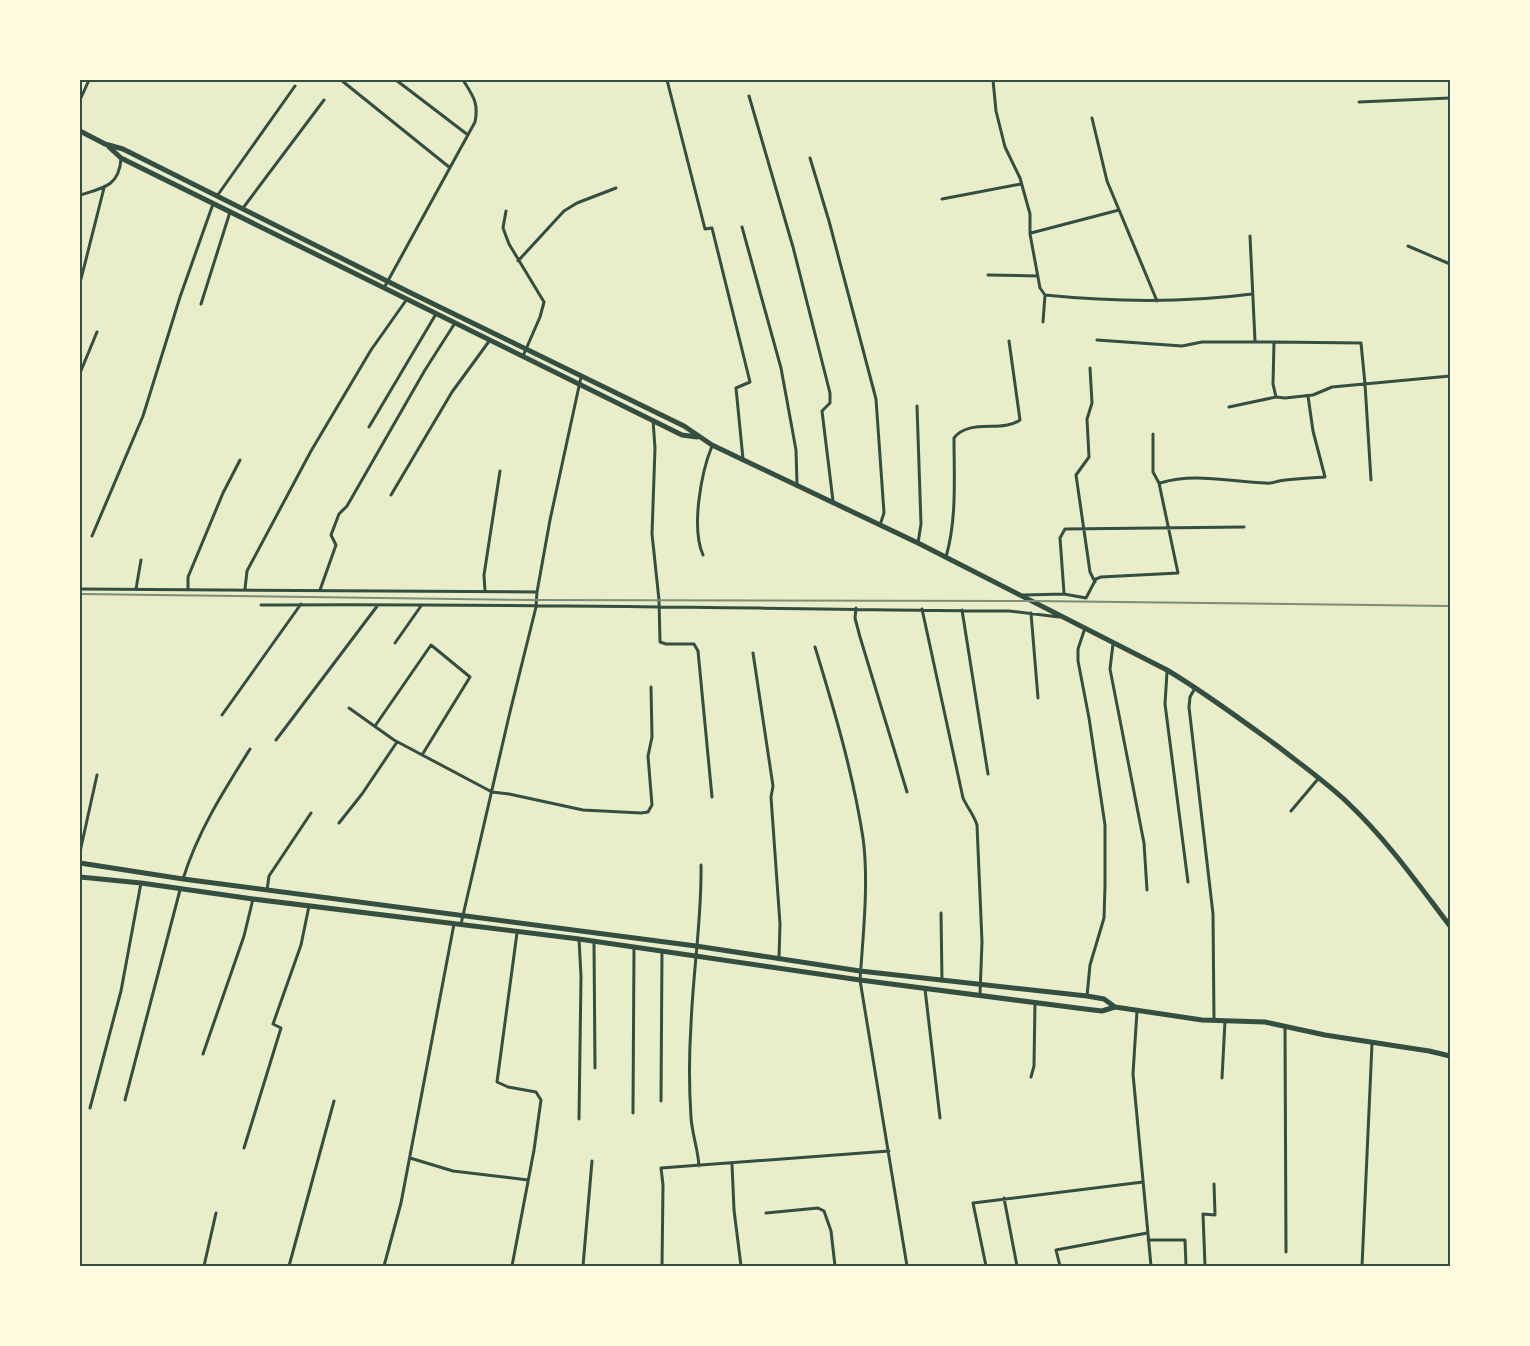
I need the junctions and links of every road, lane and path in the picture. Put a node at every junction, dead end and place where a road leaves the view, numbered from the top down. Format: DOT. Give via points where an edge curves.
graph roads {
  1 [pos="89,80"];
  2 [pos="341,80"];
  3 [pos="396,80"];
  4 [pos="463,80"];
  5 [pos="667,80"];
  6 [pos="993,80"];
  7 [pos="295,86"];
  8 [pos="750,96"];
  9 [pos="1450,98"];
  10 [pos="80,100"];
  11 [pos="324,100"];
  12 [pos="1359,102"];
  13 [pos="1092,118"];
  14 [pos="80,131"];
  15 [pos="468,135"];
  16 [pos="105,144"];
  17 [pos="121,158"];
  18 [pos="810,158"];
  19 [pos="449,167"];
  20 [pos="1021,184"];
  21 [pos="104,188"];
  22 [pos="616,188"];
  23 [pos="80,195"];
  24 [pos="216,197"];
  25 [pos="942,199"];
  26 [pos="213,204"];
  27 [pos="242,210"];
  28 [pos="1119,210"];
  29 [pos="506,211"];
  30 [pos="230,212"];
  31 [pos="742,228"];
  32 [pos="1030,234"];
  33 [pos="1250,236"];
  34 [pos="1408,246"];
  35 [pos="518,261"];
  36 [pos="1450,264"];
  37 [pos="988,275"];
  38 [pos="1038,276"];
  39 [pos="80,283"];
  40 [pos="385,285"];
  41 [pos="1252,294"];
  42 [pos="1045,295"];
  43 [pos="407,299"];
  44 [pos="1157,301"];
  45 [pos="201,304"];
  46 [pos="436,314"];
  47 [pos="1043,322"];
  48 [pos="455,323"];
  49 [pos="97,332"];
  50 [pos="490,340"];
  51 [pos="1097,340"];
  52 [pos="1009,341"];
  53 [pos="1254,341"];
  54 [pos="1274,342"];
  55 [pos="525,349"];
  56 [pos="523,356"];
  57 [pos="1090,368"];
  58 [pos="80,373"];
  59 [pos="582,375"];
  60 [pos="1450,376"];
  61 [pos="579,383"];
  62 [pos="1365,384"];
  63 [pos="1308,396"];
  64 [pos="1276,398"];
  65 [pos="917,406"];
  66 [pos="1229,407"];
  67 [pos="652,420"];
  68 [pos="369,427"];
  69 [pos="1153,434"];
  70 [pos="698,437"];
  71 [pos="712,445"];
  72 [pos="743,459"];
  73 [pos="240,460"];
  74 [pos="500,471"];
  75 [pos="1371,480"];
  76 [pos="1159,483"];
  77 [pos="797,486"];
  78 [pos="391,495"];
  79 [pos="833,503"];
  80 [pos="880,525"];
  81 [pos="1169,527"];
  82 [pos="1244,527"];
  83 [pos="1084,528"];
  84 [pos="92,536"];
  85 [pos="918,543"];
  86 [pos="703,555"];
  87 [pos="946,557"];
  88 [pos="141,560"];
  89 [pos="1095,582"];
  90 [pos="80,589"];
  91 [pos="136,589"];
  92 [pos="188,590"];
  93 [pos="245,590"];
  94 [pos="320,590"];
  95 [pos="485,591"];
  96 [pos="537,592"];
  97 [pos="1064,594"];
  98 [pos="1021,595"];
  99 [pos="301,604"];
  100 [pos="261,605"];
  101 [pos="378,605"];
  102 [pos="659,605"];
  103 [pos="421,606"];
  104 [pos="536,606"];
  105 [pos="856,608"];
  106 [pos="922,609"];
  107 [pos="962,610"];
  108 [pos="1031,613"];
  109 [pos="1063,617"];
  110 [pos="1085,628"];
  111 [pos="1114,642"];
  112 [pos="395,643"];
  113 [pos="815,647"];
  114 [pos="753,653"];
  115 [pos="1167,670"];
  116 [pos="651,687"];
  117 [pos="1196,687"];
  118 [pos="1038,698"];
  119 [pos="349,708"];
  120 [pos="222,715"];
  121 [pos="375,726"];
  122 [pos="276,740"];
  123 [pos="398,741"];
  124 [pos="250,749"];
  125 [pos="422,755"];
  126 [pos="988,774"];
  127 [pos="97,775"];
  128 [pos="1319,778"];
  129 [pos="492,792"];
  130 [pos="907,792"];
  131 [pos="712,797"];
  132 [pos="1291,811"];
  133 [pos="311,813"];
  134 [pos="339,823"];
  135 [pos="80,852"];
  136 [pos="80,863"];
  137 [pos="701,865"];
  138 [pos="80,877"];
  139 [pos="183,879"];
  140 [pos="1188,882"];
  141 [pos="141,883"];
  142 [pos="180,888"];
  143 [pos="267,890"];
  144 [pos="1147,890"];
  145 [pos="253,899"];
  146 [pos="309,906"];
  147 [pos="940,914"];
  148 [pos="463,916"];
  149 [pos="454,924"];
  150 [pos="461,925"];
  151 [pos="1450,926"];
  152 [pos="517,933"];
  153 [pos="579,939"];
  154 [pos="594,942"];
  155 [pos="696,946"];
  156 [pos="634,947"];
  157 [pos="662,951"];
  158 [pos="695,955"];
  159 [pos="779,958"];
  160 [pos="860,971"];
  161 [pos="860,980"];
  162 [pos="942,981"];
  163 [pos="981,983"];
  164 [pos="925,987"];
  165 [pos="980,994"];
  166 [pos="1087,996"];
  167 [pos="1035,1002"];
  168 [pos="1115,1007"];
  169 [pos="1137,1010"];
  170 [pos="1214,1021"];
  171 [pos="1225,1021"];
  172 [pos="1285,1026"];
  173 [pos="1372,1042"];
  174 [pos="203,1054"];
  175 [pos="1450,1056"];
  176 [pos="595,1068"];
  177 [pos="1031,1077"];
  178 [pos="1221,1078"];
  179 [pos="125,1100"];
  180 [pos="334,1101"];
  181 [pos="661,1101"];
  182 [pos="90,1108"];
  183 [pos="633,1113"];
  184 [pos="940,1118"];
  185 [pos="579,1119"];
  186 [pos="244,1148"];
  187 [pos="889,1150"];
  188 [pos="410,1158"];
  189 [pos="592,1161"];
  190 [pos="732,1164"];
  191 [pos="699,1166"];
  192 [pos="528,1180"];
  193 [pos="1143,1182"];
  194 [pos="1214,1184"];
  195 [pos="1004,1198"];
  196 [pos="216,1213"];
  197 [pos="766,1213"];
  198 [pos="1147,1233"];
  199 [pos="1148,1240"];
  200 [pos="1287,1252"];
  201 [pos="204,1266"];
  202 [pos="289,1266"];
  203 [pos="384,1266"];
  204 [pos="512,1266"];
  205 [pos="583,1266"];
  206 [pos="662,1266"];
  207 [pos="741,1266"];
  208 [pos="835,1266"];
  209 [pos="907,1266"];
  210 [pos="986,1266"];
  211 [pos="1017,1266"];
  212 [pos="1060,1266"];
  213 [pos="1151,1266"];
  214 [pos="1186,1266"];
  215 [pos="1205,1266"];
  216 [pos="1362,1266"];
  1 -- 10 [label="street"];
  2 -- 19 [label="street"];
  3 -- 15 [label="street"];
  4 -- 15 [label="street" via="478,109"];
  5 -- 72 [label="street" via="705,229 712,228 750,382 736,388"];
  6 -- 20 [label="street" via="1005,147"];
  7 -- 24 [label="street"];
  8 -- 79 [label="street" via="830,393 830,403 822,411"];
  9 -- 12 [label="street"];
  11 -- 27 [label="street"];
  13 -- 28 [label="street" via="1107,181"];
  14 -- 16 [label="main road"];
  15 -- 19 [label="street"];
  16 -- 17 [label="main road"];
  16 -- 24 [label="main road" via="123,149"];
  17 -- 21 [label="street" via="113,183"];
  17 -- 26 [label="main road"];
  18 -- 80 [label="street" via="876,399 884,513"];
  19 -- 40 [label="street"];
  20 -- 25 [label="street"];
  20 -- 32 [label="street" via="1030,214"];
  21 -- 23 [label="street"];
  21 -- 39 [label="street"];
  22 -- 35 [label="street" via="564,211"];
  24 -- 27 [label="main road"];
  26 -- 30 [label="main road"];
  26 -- 84 [label="street" via="143,416"];
  27 -- 40 [label="main road"];
  28 -- 32 [label="street"];
  28 -- 44 [label="street"];
  29 -- 35 [label="street" via="504,228"];
  30 -- 40 [label="main road"];
  30 -- 45 [label="street"];
  31 -- 77 [label="street" via="781,368 796,450"];
  32 -- 38 [label="street"];
  33 -- 41 [label="street"];
  34 -- 36 [label="street"];
  35 -- 55 [label="street" via="544,302"];
  37 -- 38 [label="street"];
  38 -- 42 [label="street"];
  40 -- 43 [label="main road"];
  40 -- 55 [label="main road"];
  41 -- 44 [label="street"];
  41 -- 53 [label="street"];
  42 -- 44 [label="street"];
  42 -- 47 [label="street"];
  43 -- 46 [label="main road"];
  43 -- 93 [label="street" via="370,350 311,451 248,571"];
  46 -- 48 [label="main road"];
  46 -- 68 [label="street"];
  48 -- 50 [label="main road"];
  48 -- 94 [label="street" via="339,514 331,535 336,546"];
  49 -- 58 [label="street"];
  50 -- 56 [label="main road"];
  50 -- 78 [label="street" via="452,392"];
  51 -- 53 [label="street" via="1182,346"];
  52 -- 87 [label="street" via="1020,420 1013,425 958,432 954,438 955,492"];
  53 -- 54 [label="street"];
  54 -- 62 [label="street" via="1361,343"];
  54 -- 64 [label="street"];
  55 -- 56 [label="street"];
  55 -- 59 [label="main road"];
  56 -- 61 [label="main road"];
  57 -- 83 [label="street" via="1089,457 1076,475"];
  59 -- 61 [label="street"];
  59 -- 70 [label="main road" via="684,426"];
  60 -- 62 [label="street"];
  61 -- 67 [label="main road"];
  61 -- 96 [label="street"];
  62 -- 63 [label="street" via="1332,387"];
  62 -- 75 [label="street"];
  63 -- 64 [label="street"];
  63 -- 76 [label="street" via="1325,477 1269,484 1196,478"];
  64 -- 66 [label="street"];
  65 -- 85 [label="street" via="921,524"];
  67 -- 70 [label="main road" via="682,435"];
  67 -- 102 [label="street" via="652,534"];
  69 -- 76 [label="street" via="1153,472"];
  70 -- 71 [label="main road"];
  71 -- 72 [label="main road"];
  71 -- 86 [label="street" via="700,489 698,520"];
  72 -- 77 [label="main road"];
  73 -- 92 [label="street" via="188,577"];
  74 -- 95 [label="street"];
  76 -- 81 [label="street"];
  77 -- 79 [label="main road"];
  79 -- 80 [label="main road"];
  80 -- 85 [label="main road"];
  81 -- 82 [label="street"];
  81 -- 83 [label="street"];
  81 -- 89 [label="street" via="1178,573 1101,577"];
  83 -- 89 [label="street"];
  83 -- 97 [label="street" via="1065,529 1060,538"];
  85 -- 87 [label="main road"];
  87 -- 98 [label="main road"];
  88 -- 91 [label="street"];
  89 -- 97 [label="street" via="1086,597"];
  90 -- 91 [label="street"];
  91 -- 92 [label="street"];
  92 -- 93 [label="street"];
  93 -- 94 [label="street"];
  94 -- 95 [label="street"];
  95 -- 96 [label="street"];
  96 -- 104 [label="street"];
  97 -- 98 [label="street"];
  98 -- 109 [label="main road"];
  99 -- 100 [label="street"];
  99 -- 101 [label="street"];
  99 -- 120 [label="street"];
  101 -- 103 [label="street"];
  101 -- 122 [label="street"];
  102 -- 104 [label="street"];
  102 -- 105 [label="street"];
  102 -- 131 [label="street" via="660,642 694,644 698,651"];
  103 -- 104 [label="street"];
  103 -- 112 [label="street"];
  104 -- 129 [label="street"];
  105 -- 106 [label="street"];
  105 -- 130 [label="street" via="860,637"];
  106 -- 107 [label="street"];
  106 -- 163 [label="street" via="963,798 977,825"];
  107 -- 108 [label="street"];
  107 -- 126 [label="street"];
  108 -- 109 [label="street"];
  108 -- 118 [label="street"];
  109 -- 110 [label="main road"];
  110 -- 111 [label="main road"];
  110 -- 166 [label="street" via="1078,661 1105,825 1106,886 1104,918 1090,964"];
  111 -- 115 [label="main road"];
  111 -- 144 [label="street" via="1110,669 1144,843"];
  113 -- 160 [label="street" via="839,731 863,840"];
  114 -- 159 [label="street" via="773,786"];
  115 -- 117 [label="main road"];
  115 -- 140 [label="street" via="1165,704"];
  116 -- 129 [label="street" via="652,737 648,756 652,805 648,812 583,810"];
  117 -- 128 [label="main road"];
  117 -- 170 [label="street" via="1189,707 1211,884"];
  119 -- 121 [label="street"];
  121 -- 123 [label="street"];
  121 -- 125 [label="street" via="431,645 470,677"];
  123 -- 125 [label="street"];
  123 -- 134 [label="street"];
  124 -- 139 [label="street" via="210,813"];
  125 -- 129 [label="street"];
  127 -- 135 [label="street"];
  128 -- 132 [label="street"];
  128 -- 151 [label="main road" via="1391,850"];
  129 -- 148 [label="street"];
  133 -- 143 [label="street" via="269,876"];
  136 -- 139 [label="main road"];
  137 -- 155 [label="street" via="702,899"];
  138 -- 141 [label="main road"];
  139 -- 143 [label="main road"];
  141 -- 142 [label="main road"];
  141 -- 182 [label="street" via="121,992"];
  142 -- 145 [label="main road"];
  142 -- 179 [label="street"];
  143 -- 148 [label="main road"];
  145 -- 146 [label="main road"];
  145 -- 174 [label="street"];
  146 -- 149 [label="main road"];
  146 -- 186 [label="street" via="302,945 273,1024 281,1028"];
  147 -- 162 [label="street"];
  148 -- 150 [label="street"];
  148 -- 155 [label="main road"];
  149 -- 150 [label="main road"];
  149 -- 188 [label="street"];
  150 -- 152 [label="main road"];
  152 -- 153 [label="main road"];
  152 -- 192 [label="street" via="497,1082 508,1088 536,1092 541,1100"];
  153 -- 154 [label="main road"];
  153 -- 185 [label="street"];
  154 -- 156 [label="main road"];
  154 -- 176 [label="street"];
  155 -- 158 [label="street"];
  155 -- 159 [label="main road"];
  156 -- 157 [label="main road"];
  156 -- 183 [label="street"];
  157 -- 158 [label="main road"];
  157 -- 181 [label="street"];
  158 -- 161 [label="main road"];
  158 -- 191 [label="street" via="691,1117"];
  159 -- 160 [label="main road"];
  160 -- 161 [label="street"];
  160 -- 162 [label="main road"];
  161 -- 164 [label="main road"];
  161 -- 187 [label="street"];
  162 -- 163 [label="main road"];
  163 -- 165 [label="street"];
  163 -- 166 [label="main road"];
  164 -- 165 [label="main road"];
  164 -- 184 [label="street"];
  165 -- 167 [label="main road"];
  166 -- 168 [label="main road" via="1104,999"];
  167 -- 168 [label="main road" via="1102,1011"];
  167 -- 177 [label="street"];
  168 -- 169 [label="main road"];
  169 -- 170 [label="main road"];
  169 -- 193 [label="street" via="1133,1074"];
  170 -- 171 [label="main road"];
  171 -- 172 [label="main road"];
  171 -- 178 [label="street"];
  172 -- 173 [label="main road"];
  172 -- 200 [label="street"];
  173 -- 175 [label="main road"];
  173 -- 216 [label="street"];
  180 -- 202 [label="street"];
  187 -- 190 [label="street"];
  187 -- 209 [label="street"];
  188 -- 192 [label="street" via="453,1171"];
  188 -- 203 [label="street"];
  189 -- 205 [label="street"];
  190 -- 191 [label="street"];
  190 -- 207 [label="street"];
  191 -- 206 [label="street" via="661,1168"];
  192 -- 204 [label="street"];
  193 -- 195 [label="street"];
  193 -- 198 [label="street"];
  194 -- 215 [label="street" via="1215,1215 1203,1214"];
  195 -- 210 [label="street" via="974,1203"];
  195 -- 211 [label="street"];
  196 -- 201 [label="street"];
  197 -- 208 [label="street" via="818,1208 824,1211"];
  198 -- 199 [label="street"];
  198 -- 212 [label="street" via="1056,1250"];
  199 -- 213 [label="street"];
  199 -- 214 [label="street" via="1185,1240"];
}
